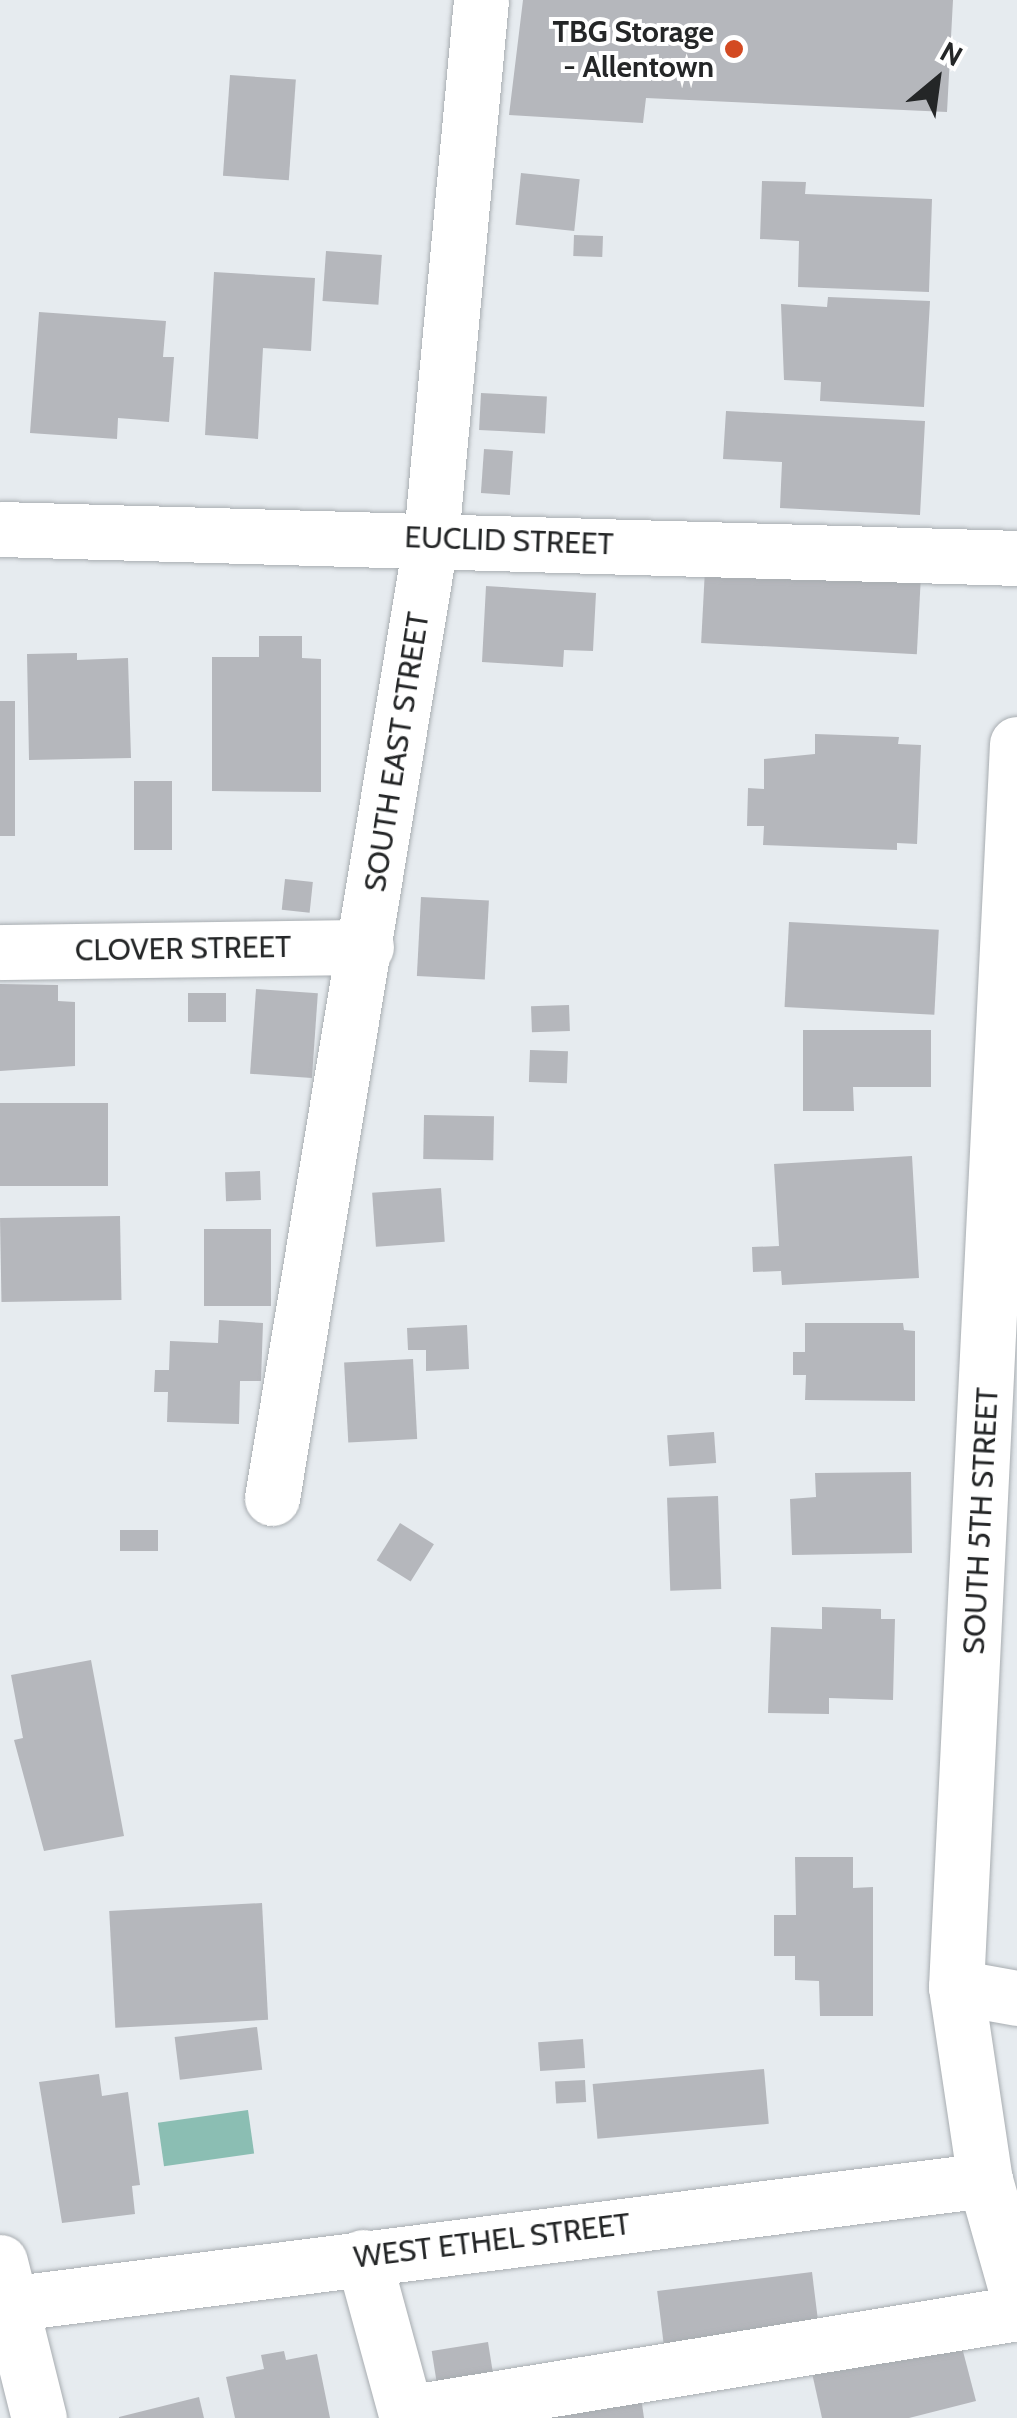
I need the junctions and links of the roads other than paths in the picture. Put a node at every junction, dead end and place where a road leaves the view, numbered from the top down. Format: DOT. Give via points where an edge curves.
graph roads {
  1 [pos="481,0"];
  2 [pos="0,529"];
  3 [pos="431,538"];
  4 [pos="1017,558"];
  5 [pos="1017,744"];
  6 [pos="366,947"];
  7 [pos="0,952"];
  8 [pos="1006,1279"];
  9 [pos="272,1498"];
  10 [pos="956,1986"];
  11 [pos="1017,1998"];
  12 [pos="985,2180"];
  13 [pos="363,2257"];
  14 [pos="3,2290"];
  15 [pos="1017,2292"];
  16 [pos="1017,2313"];
  17 [pos="406,2416"];
  18 [pos="39,2418"];
  1 -- 3 [label="street, SOUTH EAST STREET"];
  2 -- 3 [label="street, EUCLID STREET"];
  3 -- 4 [label="street, EUCLID STREET"];
  3 -- 6 [label="street, SOUTH EAST STREET"];
  5 -- 8 [label="street, SOUTH 5TH STREET"];
  6 -- 7 [label="street, CLOVER STREET"];
  6 -- 9 [label="street, SOUTH EAST STREET"];
  8 -- 10 [label="street, SOUTH 5TH STREET"];
  10 -- 11 [label="street"];
  10 -- 12 [label="street, SOUTH 5TH STREET"];
  12 -- 13 [label="street, WEST ETHEL STREET"];
  12 -- 15 [label="street, SOUTH 5TH STREET"];
  13 -- 14 [label="street, WEST ETHEL STREET"];
  13 -- 17 [label="street"];
  14 -- 18 [label="street"];
  16 -- 17 [label="street"];
}
